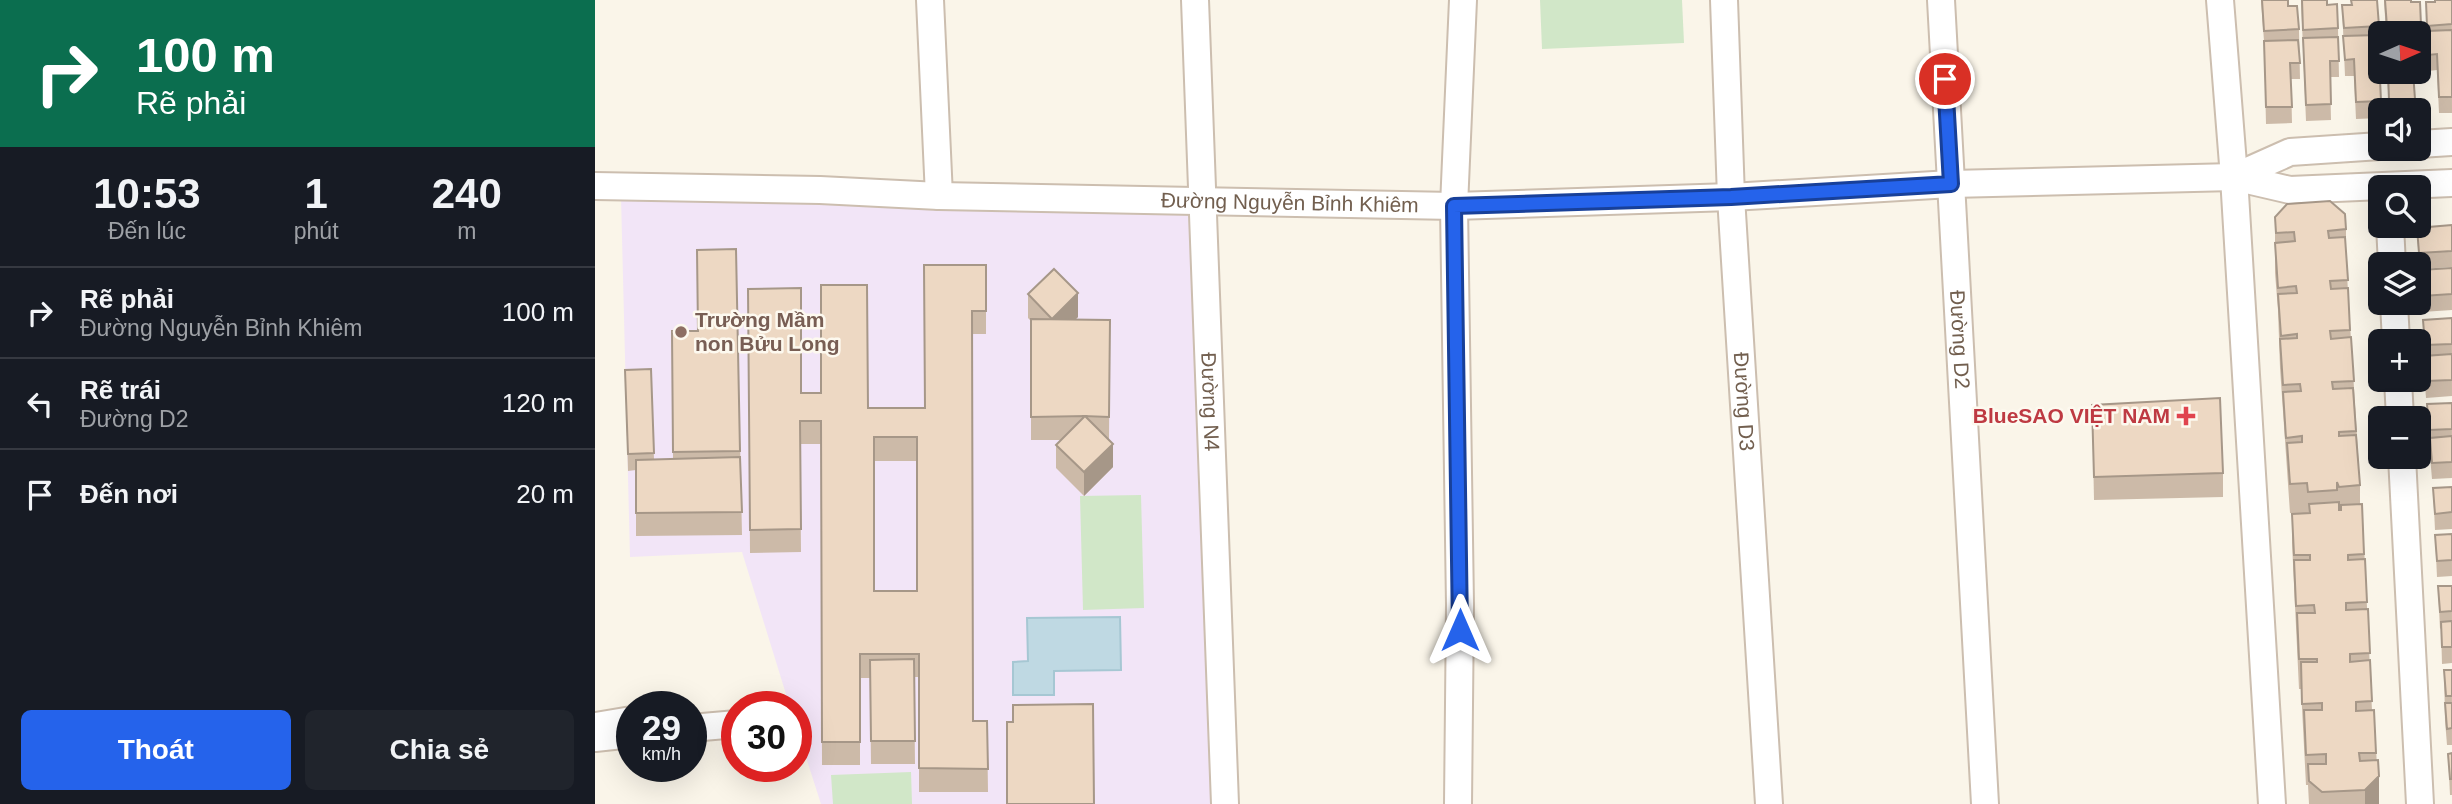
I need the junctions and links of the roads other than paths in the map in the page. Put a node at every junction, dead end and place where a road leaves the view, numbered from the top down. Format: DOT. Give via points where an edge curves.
graph roads {
  1 [pos="930,0"];
  2 [pos="1195,0"];
  3 [pos="1463,0"];
  4 [pos="1724,0"];
  5 [pos="1941,0"];
  6 [pos="2220,0"];
  7 [pos="2452,142"];
  8 [pos="2431,143"];
  9 [pos="2368,147"];
  10 [pos="2234,177"];
  11 [pos="2452,183"];
  12 [pos="1951,184"];
  13 [pos="2431,184"];
  14 [pos="595,186"];
  15 [pos="2368,188"];
  16 [pos="939,197"];
  17 [pos="1731,197"];
  18 [pos="1202,200"];
  19 [pos="1454,206"];
  20 [pos="2403,469"];
  21 [pos="616,717"];
  22 [pos="595,720"];
  23 [pos="616,736"];
  24 [pos="595,738"];
  25 [pos="1225,804"];
  26 [pos="1458,804"];
  27 [pos="1769,804"];
  28 [pos="1985,804"];
  29 [pos="2272,804"];
  30 [pos="2420,804"];
  1 -- 16 [label="street"];
  2 -- 18 [label="street, Đường N4"];
  3 -- 19 [label="street"];
  4 -- 17 [label="street, Đường D3"];
  5 -- 12 [label="street, Đường D2"];
  6 -- 10 [label="street"];
  7 -- 8 [label="street"];
  9 -- 10 [label="street" via="2290,152"];
  10 -- 12 [label="street, Đường Nguyễn Bỉnh Khiêm"];
  10 -- 15 [label="street" via="2290,190"];
  10 -- 29 [label="street"];
  11 -- 13 [label="street"];
  12 -- 17 [label="street, Đường Nguyễn Bỉnh Khiêm"];
  12 -- 28 [label="street, Đường D2"];
  14 -- 16 [label="street, Đường Nguyễn Bỉnh Khiêm"];
  16 -- 18 [label="street, Đường Nguyễn Bỉnh Khiêm"];
  17 -- 19 [label="street, Đường Nguyễn Bỉnh Khiêm"];
  17 -- 27 [label="street, Đường D3"];
  18 -- 19 [label="street, Đường Nguyễn Bỉnh Khiêm"];
  18 -- 25 [label="street, Đường N4"];
  19 -- 26 [label="street"];
  20 -- 30 [label="street"];
  21 -- 22 [label="lane"];
  23 -- 24 [label="street"];
}
